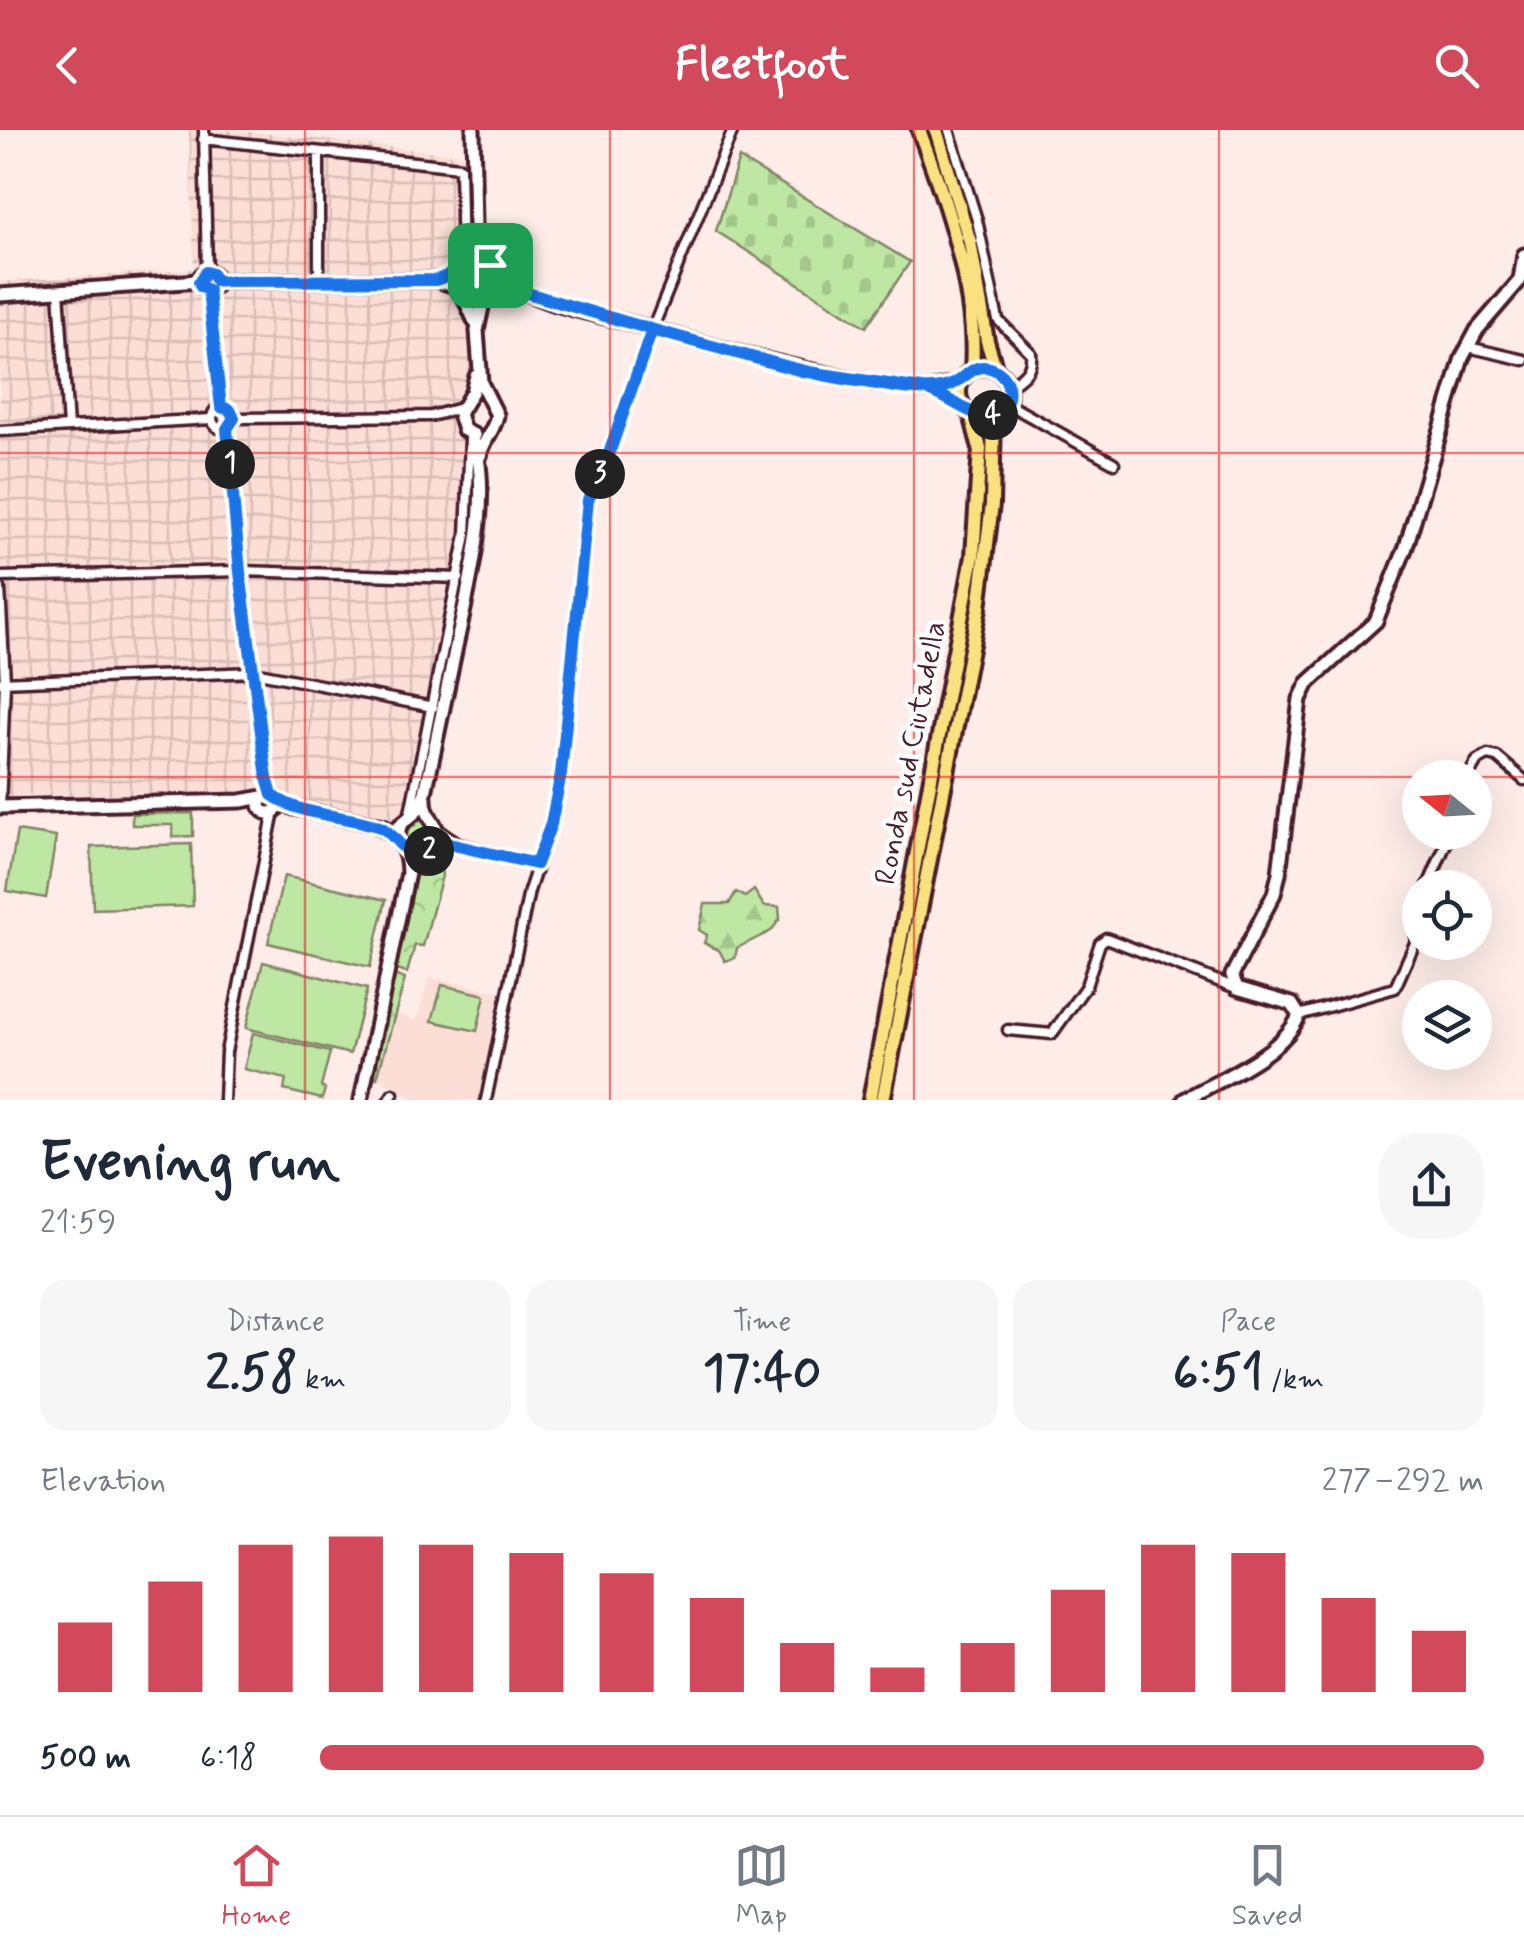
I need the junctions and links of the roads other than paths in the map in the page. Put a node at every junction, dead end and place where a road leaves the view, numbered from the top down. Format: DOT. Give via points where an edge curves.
graph roads {
  1 [pos="473,130"];
  2 [pos="733,130"];
  3 [pos="920,130"];
  4 [pos="936,130"];
  5 [pos="949,130"];
  6 [pos="204,134"];
  7 [pos="319,152"];
  8 [pos="475,226"];
  9 [pos="1524,255"];
  10 [pos="461,268"];
  11 [pos="493,270"];
  12 [pos="319,280"];
  13 [pos="436,280"];
  14 [pos="208,281"];
  15 [pos="58,290"];
  16 [pos="462,291"];
  17 [pos="524,292"];
  18 [pos="0,294"];
  19 [pos="488,295"];
  20 [pos="652,330"];
  21 [pos="477,331"];
  22 [pos="1468,347"];
  23 [pos="1524,360"];
  24 [pos="478,364"];
  25 [pos="996,370"];
  26 [pos="967,374"];
  27 [pos="1008,387"];
  28 [pos="928,390"];
  29 [pos="491,402"];
  30 [pos="464,404"];
  31 [pos="1006,404"];
  32 [pos="221,407"];
  33 [pos="967,410"];
  34 [pos="994,415"];
  35 [pos="431,416"];
  36 [pos="234,418"];
  37 [pos="212,419"];
  38 [pos="68,427"];
  39 [pos="227,429"];
  40 [pos="0,430"];
  41 [pos="467,431"];
  42 [pos="488,433"];
  43 [pos="1114,463"];
  44 [pos="479,465"];
  45 [pos="240,572"];
  46 [pos="0,577"];
  47 [pos="460,578"];
  48 [pos="0,588"];
  49 [pos="254,672"];
  50 [pos="3,682"];
  51 [pos="434,707"];
  52 [pos="1479,760"];
  53 [pos="1524,780"];
  54 [pos="425,793"];
  55 [pos="269,803"];
  56 [pos="0,807"];
  57 [pos="428,817"];
  58 [pos="407,819"];
  59 [pos="377,826"];
  60 [pos="437,828"];
  61 [pos="398,839"];
  62 [pos="460,844"];
  63 [pos="434,847"];
  64 [pos="406,852"];
  65 [pos="422,855"];
  66 [pos="536,864"];
  67 [pos="408,872"];
  68 [pos="1407,960"];
  69 [pos="1237,988"];
  70 [pos="1299,1015"];
  71 [pos="1008,1030"];
  72 [pos="224,1100"];
  73 [pos="361,1100"];
  74 [pos="486,1100"];
  75 [pos="870,1100"];
  76 [pos="884,1100"];
  77 [pos="1184,1100"];
  1 -- 8 [label="street"];
  2 -- 20 [label="street"];
  3 -- 26 [label="main road" via="957,253 974,345"];
  4 -- 25 [label="main road" via="970,242"];
  5 -- 27 [label="street" via="998,320 1031,353 1025,375"];
  6 -- 7 [label="street"];
  6 -- 14 [label="street"];
  7 -- 10 [label="street" via="460,167"];
  7 -- 12 [label="street"];
  8 -- 10 [label="street"];
  8 -- 11 [label="street"];
  9 -- 22 [label="street" via="1520,280"];
  10 -- 11 [label="street" via="479,260"];
  10 -- 13 [label="street"];
  10 -- 16 [label="street"];
  11 -- 17 [label="street"];
  11 -- 19 [label="street" via="496,286"];
  12 -- 13 [label="street"];
  12 -- 14 [label="street"];
  13 -- 16 [label="street"];
  14 -- 15 [label="street"];
  14 -- 32 [label="street"];
  15 -- 18 [label="street"];
  15 -- 38 [label="street"];
  16 -- 19 [label="street" via="476,299"];
  16 -- 21 [label="street"];
  17 -- 19 [label="street"];
  17 -- 20 [label="street"];
  19 -- 21 [label="street"];
  20 -- 28 [label="street" via="802,371"];
  20 -- 66 [label="street" via="588,500 561,774"];
  21 -- 24 [label="street"];
  22 -- 23 [label="street"];
  22 -- 69 [label="street" via="1406,548 1376,621 1308,683 1300,699 1279,874 1232,976"];
  24 -- 29 [label="street"];
  24 -- 30 [label="street"];
  25 -- 26 [label="main road"];
  25 -- 27 [label="main road"];
  26 -- 28 [label="street"];
  26 -- 33 [label="main road" via="959,392"];
  27 -- 31 [label="main road"];
  28 -- 33 [label="street"];
  29 -- 30 [label="street" via="480,397"];
  29 -- 42 [label="street" via="497,420"];
  30 -- 35 [label="street"];
  30 -- 41 [label="street"];
  31 -- 34 [label="main road"];
  31 -- 43 [label="street"];
  32 -- 36 [label="street"];
  32 -- 37 [label="street"];
  33 -- 34 [label="main road"];
  33 -- 75 [label="main road, Ronda sud Ciutadella" via="980,448 973,556"];
  34 -- 76 [label="main road, Ronda sud Ciutadella" via="979,608"];
  35 -- 36 [label="street"];
  35 -- 41 [label="street"];
  36 -- 39 [label="street"];
  37 -- 38 [label="street"];
  37 -- 39 [label="street"];
  38 -- 40 [label="street"];
  39 -- 45 [label="street"];
  41 -- 42 [label="street"];
  41 -- 44 [label="street"];
  41 -- 47 [label="street"];
  42 -- 44 [label="street"];
  44 -- 54 [label="street" via="476,548"];
  45 -- 46 [label="street"];
  45 -- 47 [label="street"];
  45 -- 49 [label="street"];
  47 -- 51 [label="street"];
  48 -- 50 [label="street"];
  49 -- 50 [label="street"];
  49 -- 51 [label="street"];
  49 -- 55 [label="street"];
  50 -- 56 [label="street"];
  51 -- 58 [label="street"];
  52 -- 53 [label="street" via="1497,757"];
  54 -- 57 [label="street"];
  54 -- 58 [label="street"];
  55 -- 56 [label="street"];
  55 -- 59 [label="street"];
  55 -- 72 [label="street" via="226,1052"];
  57 -- 58 [label="street"];
  57 -- 60 [label="street"];
  58 -- 59 [label="street"];
  58 -- 61 [label="street"];
  59 -- 61 [label="street"];
  60 -- 62 [label="street"];
  60 -- 63 [label="street"];
  61 -- 64 [label="street"];
  62 -- 63 [label="street"];
  62 -- 66 [label="street"];
  63 -- 65 [label="street"];
  64 -- 65 [label="street"];
  64 -- 67 [label="street"];
  65 -- 67 [label="street"];
  66 -- 74 [label="street"];
  67 -- 73 [label="street"];
  68 -- 70 [label="street" via="1395,988"];
  69 -- 70 [label="street" via="1292,1004"];
  69 -- 71 [label="street" via="1106,938 1086,986 1052,1034"];
  70 -- 77 [label="street" via="1279,1042"];
}
